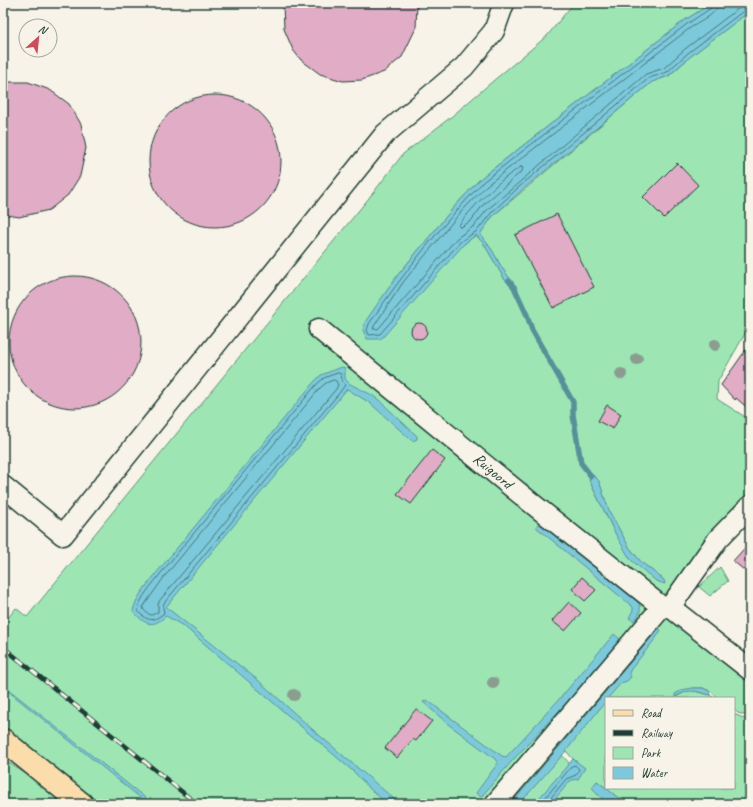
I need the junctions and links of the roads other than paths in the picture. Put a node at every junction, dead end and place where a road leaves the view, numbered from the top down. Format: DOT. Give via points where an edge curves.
graph roads {
  1 [pos="504,3"];
  2 [pos="319,329"];
  3 [pos="3,486"];
  4 [pos="750,506"];
  5 [pos="666,607"];
  6 [pos="750,670"];
  7 [pos="3,740"];
  8 [pos="82,804"];
  9 [pos="495,804"];
  1 -- 3 [label="street" via="494,31 464,67 385,134 63,535"];
  2 -- 5 [label="street, Ruigoord" via="530,501"];
  4 -- 5 [label="street" via="718,539"];
  5 -- 6 [label="street, Ruigoord"];
  5 -- 9 [label="street"];
  7 -- 8 [label="main road"];
}
